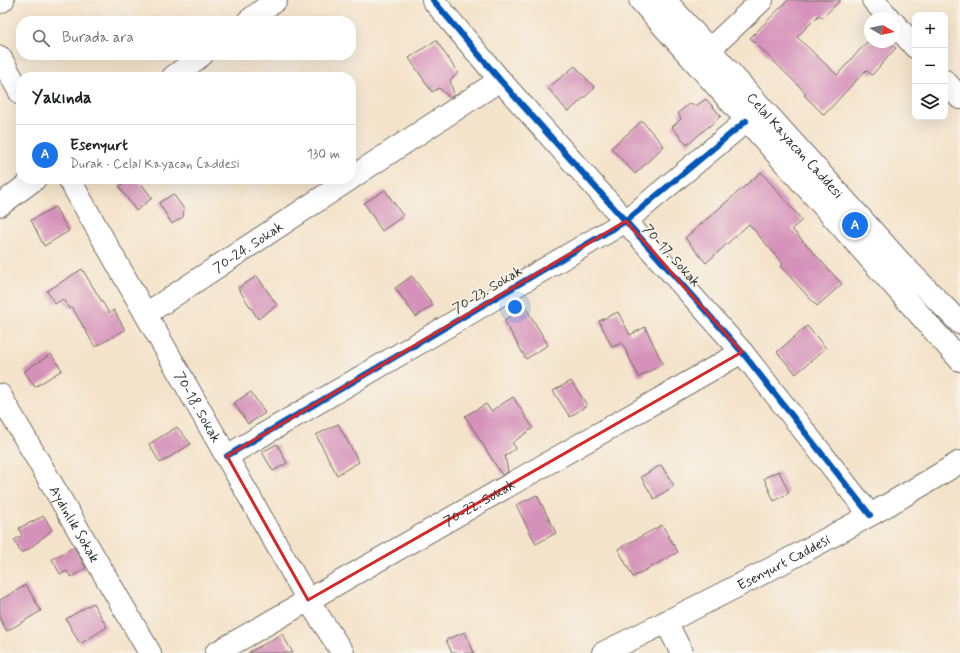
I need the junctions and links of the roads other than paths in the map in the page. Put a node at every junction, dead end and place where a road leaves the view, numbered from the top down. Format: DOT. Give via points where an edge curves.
graph roads {
  1 [pos="3,0"];
  2 [pos="276,0"];
  3 [pos="432,0"];
  4 [pos="640,0"];
  5 [pos="665,0"];
  6 [pos="762,0"];
  7 [pos="873,0"];
  8 [pos="0,2"];
  9 [pos="884,12"];
  10 [pos="255,16"];
  11 [pos="900,30"];
  12 [pos="912,44"];
  13 [pos="709,50"];
  14 [pos="0,57"];
  15 [pos="195,60"];
  16 [pos="180,72"];
  17 [pos="500,80"];
  18 [pos="948,84"];
  19 [pos="16,85"];
  20 [pos="960,98"];
  21 [pos="746,121"];
  22 [pos="356,175"];
  23 [pos="28,184"];
  24 [pos="72,184"];
  25 [pos="342,184"];
  26 [pos="0,205"];
  27 [pos="626,221"];
  28 [pos="146,314"];
  29 [pos="960,323"];
  30 [pos="742,352"];
  31 [pos="960,360"];
  32 [pos="3,405"];
  33 [pos="227,456"];
  34 [pos="960,462"];
  35 [pos="870,515"];
  36 [pos="308,600"];
  37 [pos="666,622"];
  38 [pos="150,653"];
  39 [pos="216,653"];
  40 [pos="343,653"];
  41 [pos="603,653"];
  42 [pos="682,653"];
  1 -- 8 [label="street"];
  2 -- 10 [label="street"];
  3 -- 17 [label="street, 70-17. Sokak"];
  4 -- 21 [label="street, Celal Kayacan Caddesi"];
  5 -- 13 [label="street, Celal Kayacan Caddesi"];
  6 -- 13 [label="street"];
  7 -- 9 [label="street"];
  11 -- 12 [label="street"];
  13 -- 29 [label="street, Celal Kayacan Caddesi" via="903,265"];
  14 -- 19 [label="street"];
  15 -- 16 [label="street"];
  17 -- 22 [label="street, 70-24. Sokak"];
  17 -- 27 [label="street, 70-17. Sokak"];
  18 -- 20 [label="street"];
  21 -- 27 [label="street, 70-23. Sokak"];
  21 -- 31 [label="street, Celal Kayacan Caddesi"];
  23 -- 26 [label="street"];
  24 -- 28 [label="street, 70-18. Sokak"];
  25 -- 28 [label="street, 70-24. Sokak"];
  27 -- 30 [label="street, 70-17. Sokak"];
  27 -- 33 [label="street, 70-23. Sokak"];
  28 -- 33 [label="street, 70-18. Sokak"];
  30 -- 35 [label="street, 70-17. Sokak"];
  30 -- 36 [label="street, 70-22. Sokak"];
  32 -- 38 [label="street, Aydınlık Sokak"];
  33 -- 36 [label="street, 70-18. Sokak"];
  34 -- 35 [label="street, Esenyurt Caddesi"];
  35 -- 37 [label="street, Esenyurt Caddesi"];
  36 -- 39 [label="street, 70-22. Sokak"];
  36 -- 40 [label="street, 70-18. Sokak"];
  37 -- 41 [label="street, Esenyurt Caddesi"];
  37 -- 42 [label="street"];
}
